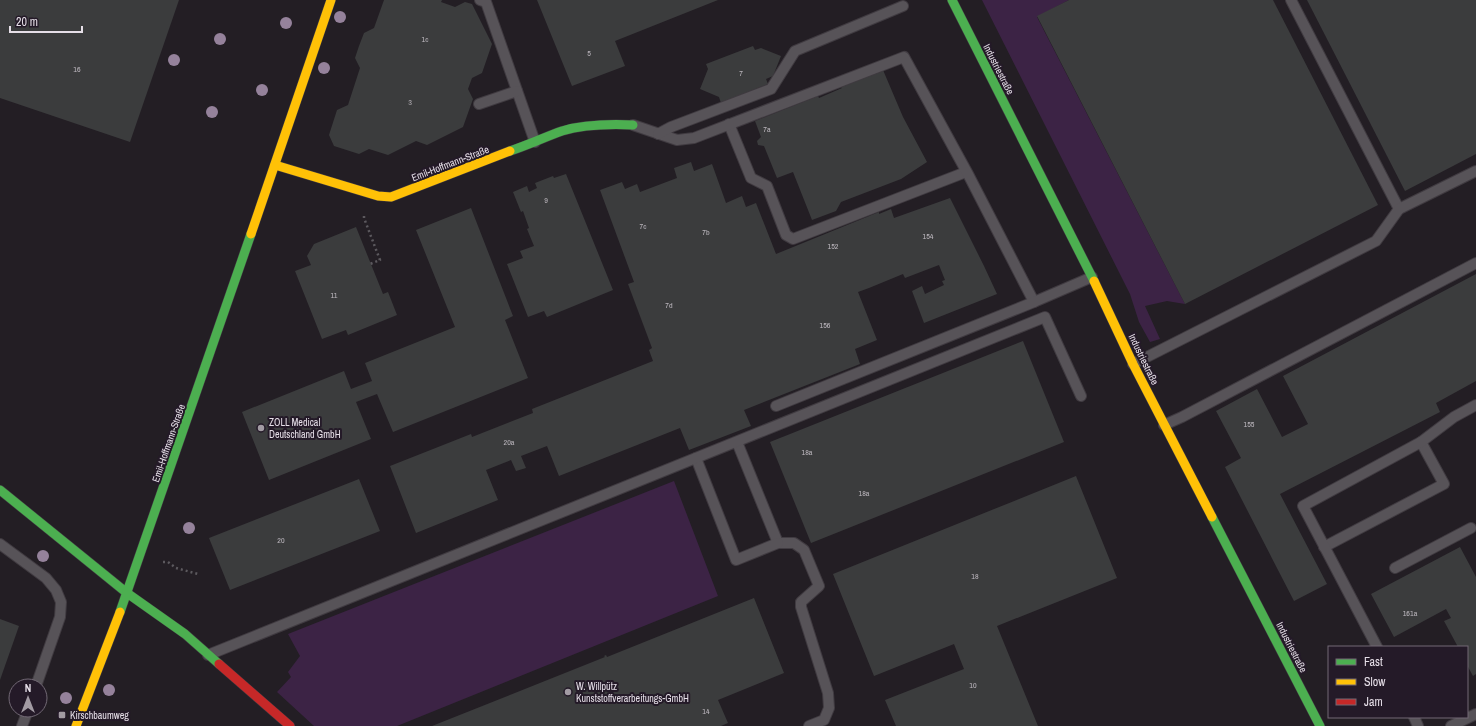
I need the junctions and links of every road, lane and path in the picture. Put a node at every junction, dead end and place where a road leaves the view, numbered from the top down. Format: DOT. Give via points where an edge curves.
graph roads {
  1 [pos="331,0"];
  2 [pos="480,0"];
  3 [pos="952,0"];
  4 [pos="1291,0"];
  5 [pos="903,6"];
  6 [pos="517,91"];
  7 [pos="479,104"];
  8 [pos="729,124"];
  9 [pos="633,125"];
  10 [pos="658,134"];
  11 [pos="535,142"];
  12 [pos="275,165"];
  13 [pos="1476,171"];
  14 [pos="966,172"];
  15 [pos="371,194"];
  16 [pos="1399,209"];
  17 [pos="1476,263"];
  18 [pos="370,264"];
  19 [pos="1092,277"];
  20 [pos="1034,302"];
  21 [pos="1133,364"];
  22 [pos="1081,396"];
  23 [pos="1476,405"];
  24 [pos="776,406"];
  25 [pos="1164,425"];
  26 [pos="737,442"];
  27 [pos="1421,442"];
  28 [pos="696,458"];
  29 [pos="0,490"];
  30 [pos="1474,526"];
  31 [pos="1476,537"];
  32 [pos="778,543"];
  33 [pos="0,544"];
  34 [pos="1324,547"];
  35 [pos="162,562"];
  36 [pos="1395,568"];
  37 [pos="198,574"];
  38 [pos="127,593"];
  39 [pos="1376,646"];
  40 [pos="208,655"];
  41 [pos="39,678"];
  42 [pos="1468,718"];
  43 [pos="76,726"];
  44 [pos="290,726"];
  45 [pos="809,726"];
  46 [pos="1320,726"];
  47 [pos="1451,726"];
  1 -- 12 [label="street, Emil-Hoffmann-Straße"];
  2 -- 6 [label="lane" via="486,2"];
  3 -- 19 [label="street, Industriestraße"];
  4 -- 16 [label="lane"];
  5 -- 10 [label="lane" via="795,51 771,89"];
  6 -- 7 [label="lane"];
  6 -- 11 [label="lane"];
  8 -- 10 [label="lane" via="694,138 677,140"];
  8 -- 14 [label="lane" via="904,57"];
  8 -- 14 [label="lane" via="751,178 767,186 786,235 793,239"];
  9 -- 10 [label="lane"];
  9 -- 11 [label="street, Emil-Hoffmann-Straße" via="591,125 563,131"];
  11 -- 15 [label="street, Emil-Hoffmann-Straße" via="396,196"];
  12 -- 15 [label="street, Emil-Hoffmann-Straße"];
  12 -- 38 [label="street, Emil-Hoffmann-Straße"];
  13 -- 16 [label="lane"];
  14 -- 20 [label="lane"];
  15 -- 18 [label="path" via="364,218 380,260"];
  16 -- 21 [label="lane" via="1376,241"];
  17 -- 25 [label="lane"];
  19 -- 20 [label="lane"];
  19 -- 21 [label="street, Industriestraße"];
  20 -- 24 [label="lane"];
  21 -- 25 [label="street, Industriestraße"];
  22 -- 26 [label="lane" via="1046,317"];
  23 -- 27 [label="lane" via="1454,417"];
  25 -- 46 [label="street, Industriestraße"];
  26 -- 28 [label="lane"];
  26 -- 32 [label="lane"];
  27 -- 34 [label="lane" via="1303,506"];
  27 -- 34 [label="lane" via="1444,484"];
  28 -- 32 [label="lane" via="736,560"];
  28 -- 40 [label="lane"];
  29 -- 38 [label="street"];
  30 -- 31 [label="lane"];
  30 -- 36 [label="lane"];
  32 -- 45 [label="lane" via="794,543 804,550 819,586 801,602 801,607 828,693 828,708 824,720"];
  33 -- 41 [label="lane" via="46,578 56,590 61,602 60,617"];
  34 -- 39 [label="lane"];
  35 -- 37 [label="path"];
  38 -- 40 [label="street" via="185,634"];
  38 -- 43 [label="street, Emil-Hoffmann-Straße"];
  40 -- 44 [label="street"];
  42 -- 47 [label="lane"];
}
